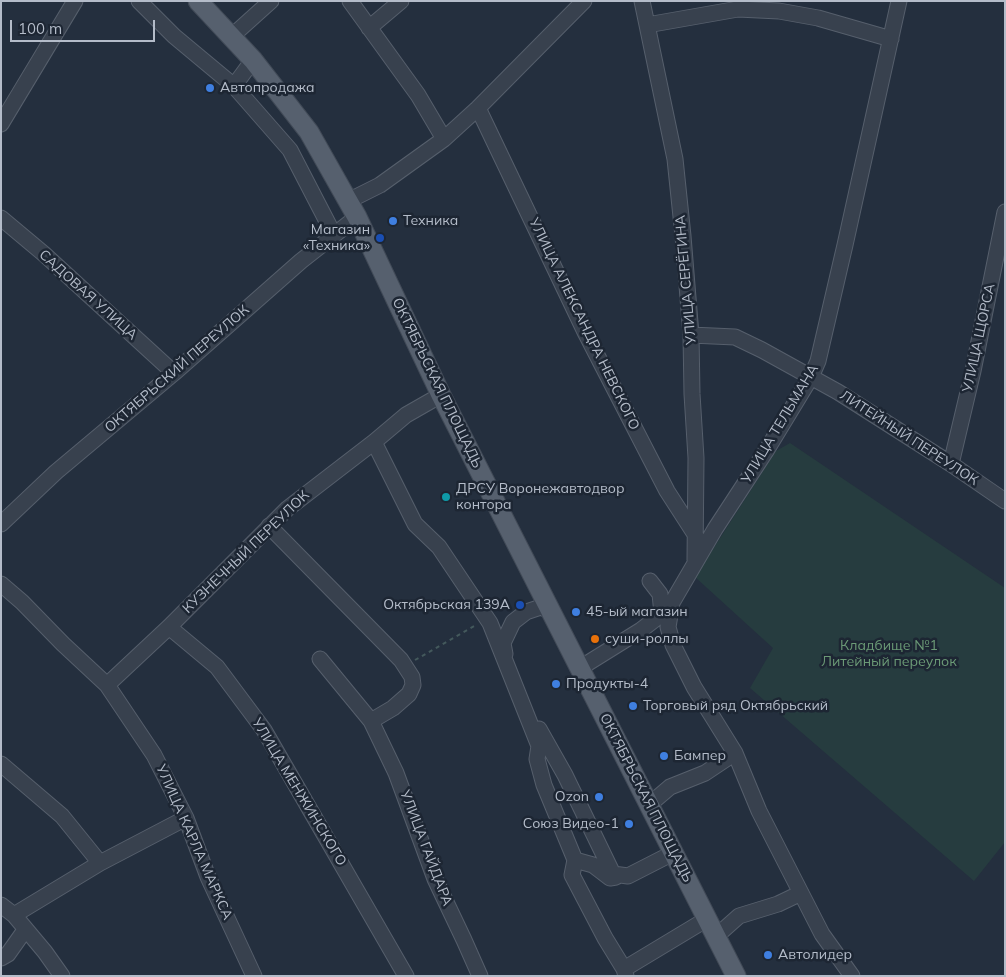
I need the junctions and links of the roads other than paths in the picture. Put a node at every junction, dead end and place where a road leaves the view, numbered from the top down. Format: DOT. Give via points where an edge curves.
graph roads {
  1 [pos="75,1"];
  2 [pos="139,1"];
  3 [pos="198,1"];
  4 [pos="271,1"];
  5 [pos="350,1"];
  6 [pos="401,1"];
  7 [pos="584,1"];
  8 [pos="642,1"];
  9 [pos="898,1"];
  10 [pos="647,25"];
  11 [pos="369,28"];
  12 [pos="231,37"];
  13 [pos="891,39"];
  14 [pos="253,60"];
  15 [pos="234,86"];
  16 [pos="478,108"];
  17 [pos="1,124"];
  18 [pos="444,139"];
  19 [pos="346,198"];
  20 [pos="1005,212"];
  21 [pos="357,217"];
  22 [pos="1,218"];
  23 [pos="334,235"];
  24 [pos="692,335"];
  25 [pos="174,372"];
  26 [pos="811,377"];
  27 [pos="441,395"];
  28 [pos="374,442"];
  29 [pos="951,464"];
  30 [pos="1005,501"];
  31 [pos="1,524"];
  32 [pos="269,526"];
  33 [pos="696,537"];
  34 [pos="695,562"];
  35 [pos="650,581"];
  36 [pos="1,584"];
  37 [pos="673,601"];
  38 [pos="476,603"];
  39 [pos="551,611"];
  40 [pos="662,614"];
  41 [pos="511,626"];
  42 [pos="169,627"];
  43 [pos="320,660"];
  44 [pos="580,668"];
  45 [pos="107,685"];
  46 [pos="371,721"];
  47 [pos="735,753"];
  48 [pos="1,764"];
  49 [pos="650,804"];
  50 [pos="186,818"];
  51 [pos="673,853"];
  52 [pos="575,860"];
  53 [pos="100,864"];
  54 [pos="628,876"];
  55 [pos="801,893"];
  56 [pos="1,905"];
  57 [pos="14,915"];
  58 [pos="707,919"];
  59 [pos="25,930"];
  60 [pos="717,939"];
  61 [pos="1,958"];
  62 [pos="625,973"];
  63 [pos="62,976"];
  64 [pos="254,976"];
  65 [pos="406,976"];
  66 [pos="480,976"];
  67 [pos="736,976"];
  68 [pos="852,976"];
  1 -- 17 [label="street"];
  2 -- 15 [label="street" via="174,36"];
  3 -- 12 [label="main road, ОКТЯБРЬСКАЯ ПЛОЩАДЬ"];
  4 -- 12 [label="street"];
  5 -- 11 [label="street"];
  6 -- 11 [label="street"];
  7 -- 16 [label="street"];
  8 -- 10 [label="street, УЛИЦА СЕРЁГИНА"];
  9 -- 13 [label="street, УЛИЦА ТЕЛЬМАНА"];
  10 -- 13 [label="street" via="738,9 779,11 818,18"];
  10 -- 24 [label="street, УЛИЦА СЕРЁГИНА" via="675,159"];
  11 -- 18 [label="street" via="418,94"];
  12 -- 14 [label="main road, ОКТЯБРЬСКАЯ ПЛОЩАДЬ"];
  13 -- 26 [label="street, УЛИЦА ТЕЛЬМАНА" via="818,361"];
  14 -- 15 [label="street"];
  14 -- 19 [label="main road, ОКТЯБРЬСКАЯ ПЛОЩАДЬ" via="309,132"];
  15 -- 23 [label="street" via="290,150"];
  16 -- 18 [label="street"];
  16 -- 33 [label="street, УЛИЦА АЛЕКСАНДРА НЕВСКОГО" via="584,332 668,491"];
  18 -- 19 [label="street" via="380,185 356,197"];
  19 -- 21 [label="main road, ОКТЯБРЬСКАЯ ПЛОЩАДЬ"];
  20 -- 29 [label="street, УЛИЦА ЩОРСА"];
  21 -- 23 [label="street, ОКТЯБРЬСКИЙ ПЕРЕУЛОК"];
  21 -- 27 [label="main road, ОКТЯБРЬСКАЯ ПЛОЩАДЬ"];
  22 -- 25 [label="street, САДОВАЯ УЛИЦА"];
  23 -- 25 [label="street, ОКТЯБРЬСКИЙ ПЕРЕУЛОК"];
  24 -- 26 [label="street, ЛИТЕЙНЫЙ ПЕРЕУЛОК" via="734,337"];
  24 -- 33 [label="street, УЛИЦА СЕРЁГИНА"];
  25 -- 31 [label="street, ОКТЯБРЬСКИЙ ПЕРЕУЛОК" via="56,472"];
  26 -- 29 [label="street, ЛИТЕЙНЫЙ ПЕРЕУЛОК"];
  26 -- 34 [label="street, УЛИЦА ТЕЛЬМАНА"];
  27 -- 28 [label="street, КУЗНЕЧНЫЙ ПЕРЕУЛОК" via="406,415"];
  27 -- 39 [label="main road, ОКТЯБРЬСКАЯ ПЛОЩАДЬ"];
  28 -- 32 [label="street, КУЗНЕЧНЫЙ ПЕРЕУЛОК" via="307,492"];
  28 -- 38 [label="street" via="415,524 439,547"];
  29 -- 30 [label="street, ЛИТЕЙНЫЙ ПЕРЕУЛОК"];
  32 -- 42 [label="street, КУЗНЕЧНЫЙ ПЕРЕУЛОК"];
  32 -- 46 [label="street" via="401,660 412,677 409,694"];
  33 -- 34 [label="street, УЛИЦА СЕРЁГИНА"];
  34 -- 37 [label="street, УЛИЦА ТЕЛЬМАНА"];
  35 -- 40 [label="street" via="660,594"];
  36 -- 45 [label="street, УЛИЦА КАРЛА МАРКСА"];
  37 -- 40 [label="street, УЛИЦА ТЕЛЬМАНА"];
  37 -- 47 [label="street" via="668,627 673,645 694,687"];
  38 -- 41 [label="street" via="495,620"];
  38 -- 52 [label="street" via="487,619 539,746 538,759 544,784"];
  39 -- 41 [label="street" via="540,606 526,612"];
  39 -- 44 [label="main road, ОКТЯБРЬСКАЯ ПЛОЩАДЬ"];
  40 -- 44 [label="street, УЛИЦА ТЕЛЬМАНА"];
  41 -- 54 [label="street" via="503,643 507,664 614,874"];
  42 -- 45 [label="street, КУЗНЕЧНЫЙ ПЕРЕУЛОК"];
  42 -- 65 [label="street, УЛИЦА МЕНЖИНСКОГО" via="217,667 264,730"];
  43 -- 46 [label="street, УЛИЦА ГАЙДАРА"];
  44 -- 49 [label="main road, ОКТЯБРЬСКАЯ ПЛОЩАДЬ"];
  45 -- 50 [label="street, УЛИЦА КАРЛА МАРКСА" via="154,755"];
  46 -- 66 [label="street, УЛИЦА ГАЙДАРА" via="396,773 435,879"];
  47 -- 49 [label="street" via="705,773 670,787"];
  47 -- 55 [label="street" via="759,811"];
  48 -- 53 [label="street" via="62,816"];
  49 -- 51 [label="main road, ОКТЯБРЬСКАЯ ПЛОЩАДЬ"];
  50 -- 53 [label="street"];
  50 -- 64 [label="street, УЛИЦА КАРЛА МАРКСА" via="208,877"];
  51 -- 54 [label="street"];
  51 -- 58 [label="main road, ОКТЯБРЬСКАЯ ПЛОЩАДЬ"];
  52 -- 54 [label="street" via="593,865 610,878"];
  52 -- 62 [label="street" via="572,875"];
  53 -- 57 [label="street"];
  55 -- 60 [label="street" via="739,916"];
  55 -- 68 [label="street" via="822,934"];
  56 -- 57 [label="street"];
  57 -- 59 [label="street"];
  58 -- 60 [label="main road, ОКТЯБРЬСКАЯ ПЛОЩАДЬ"];
  58 -- 62 [label="street"];
  59 -- 61 [label="street" via="8,954"];
  59 -- 63 [label="street"];
  60 -- 67 [label="main road, ОКТЯБРЬСКАЯ ПЛОЩАДЬ"];
}
